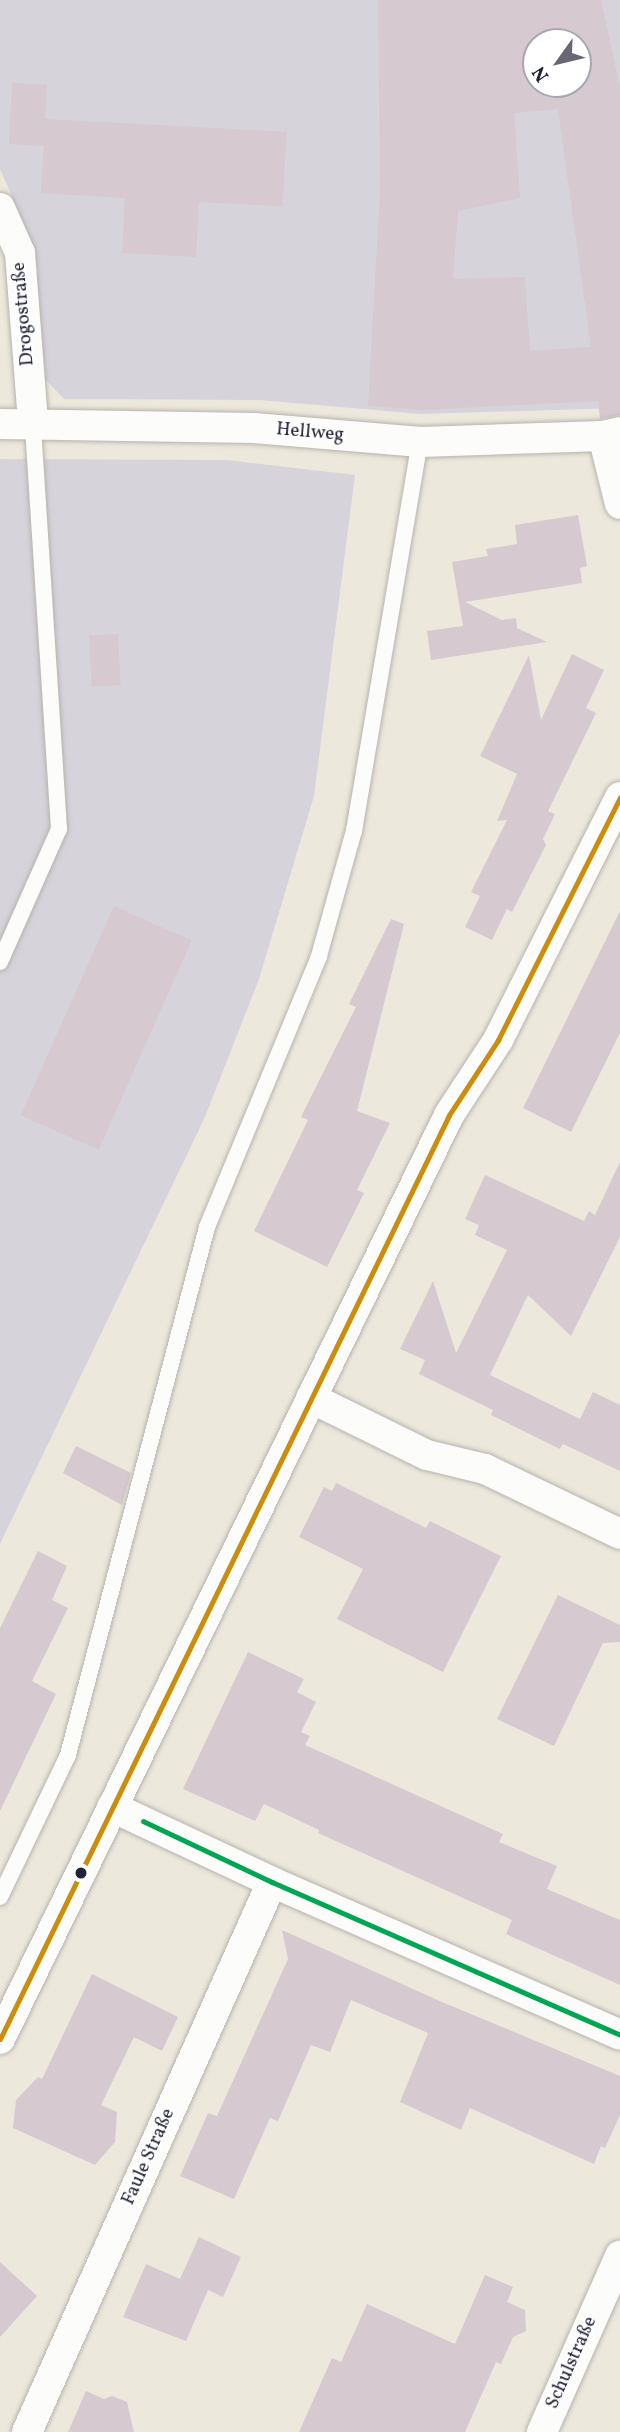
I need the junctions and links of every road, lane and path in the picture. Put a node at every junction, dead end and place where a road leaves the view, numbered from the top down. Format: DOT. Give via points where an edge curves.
graph roads {
  1 [pos="0,208"];
  2 [pos="33,423"];
  3 [pos="0,424"];
  4 [pos="612,434"];
  5 [pos="420,442"];
  6 [pos="620,504"];
  7 [pos="620,797"];
  8 [pos="0,962"];
  9 [pos="311,1398"];
  10 [pos="620,1534"];
  11 [pos="112,1807"];
  12 [pos="272,1882"];
  13 [pos="0,1897"];
  14 [pos="620,2035"];
  15 [pos="0,2039"];
  16 [pos="620,2256"];
  17 [pos="27,2432"];
  18 [pos="542,2432"];
  1 -- 2 [label="street, Drogostraße" via="20,253"];
  2 -- 3 [label="street, Hellweg"];
  2 -- 5 [label="street, Hellweg" via="254,428"];
  2 -- 8 [label="lane" via="59,829"];
  4 -- 5 [label="street, Hellweg"];
  4 -- 6 [label="street"];
  5 -- 13 [label="lane" via="354,831 320,956 206,1227 68,1755"];
  7 -- 9 [label="street" via="498,1040 449,1115"];
  9 -- 10 [label="street" via="427,1455 485,1469"];
  9 -- 11 [label="street"];
  11 -- 12 [label="street"];
  11 -- 15 [label="street"];
  12 -- 14 [label="street"];
  12 -- 17 [label="street, Faule Straße"];
  16 -- 18 [label="street, Schulstraße"];
}
